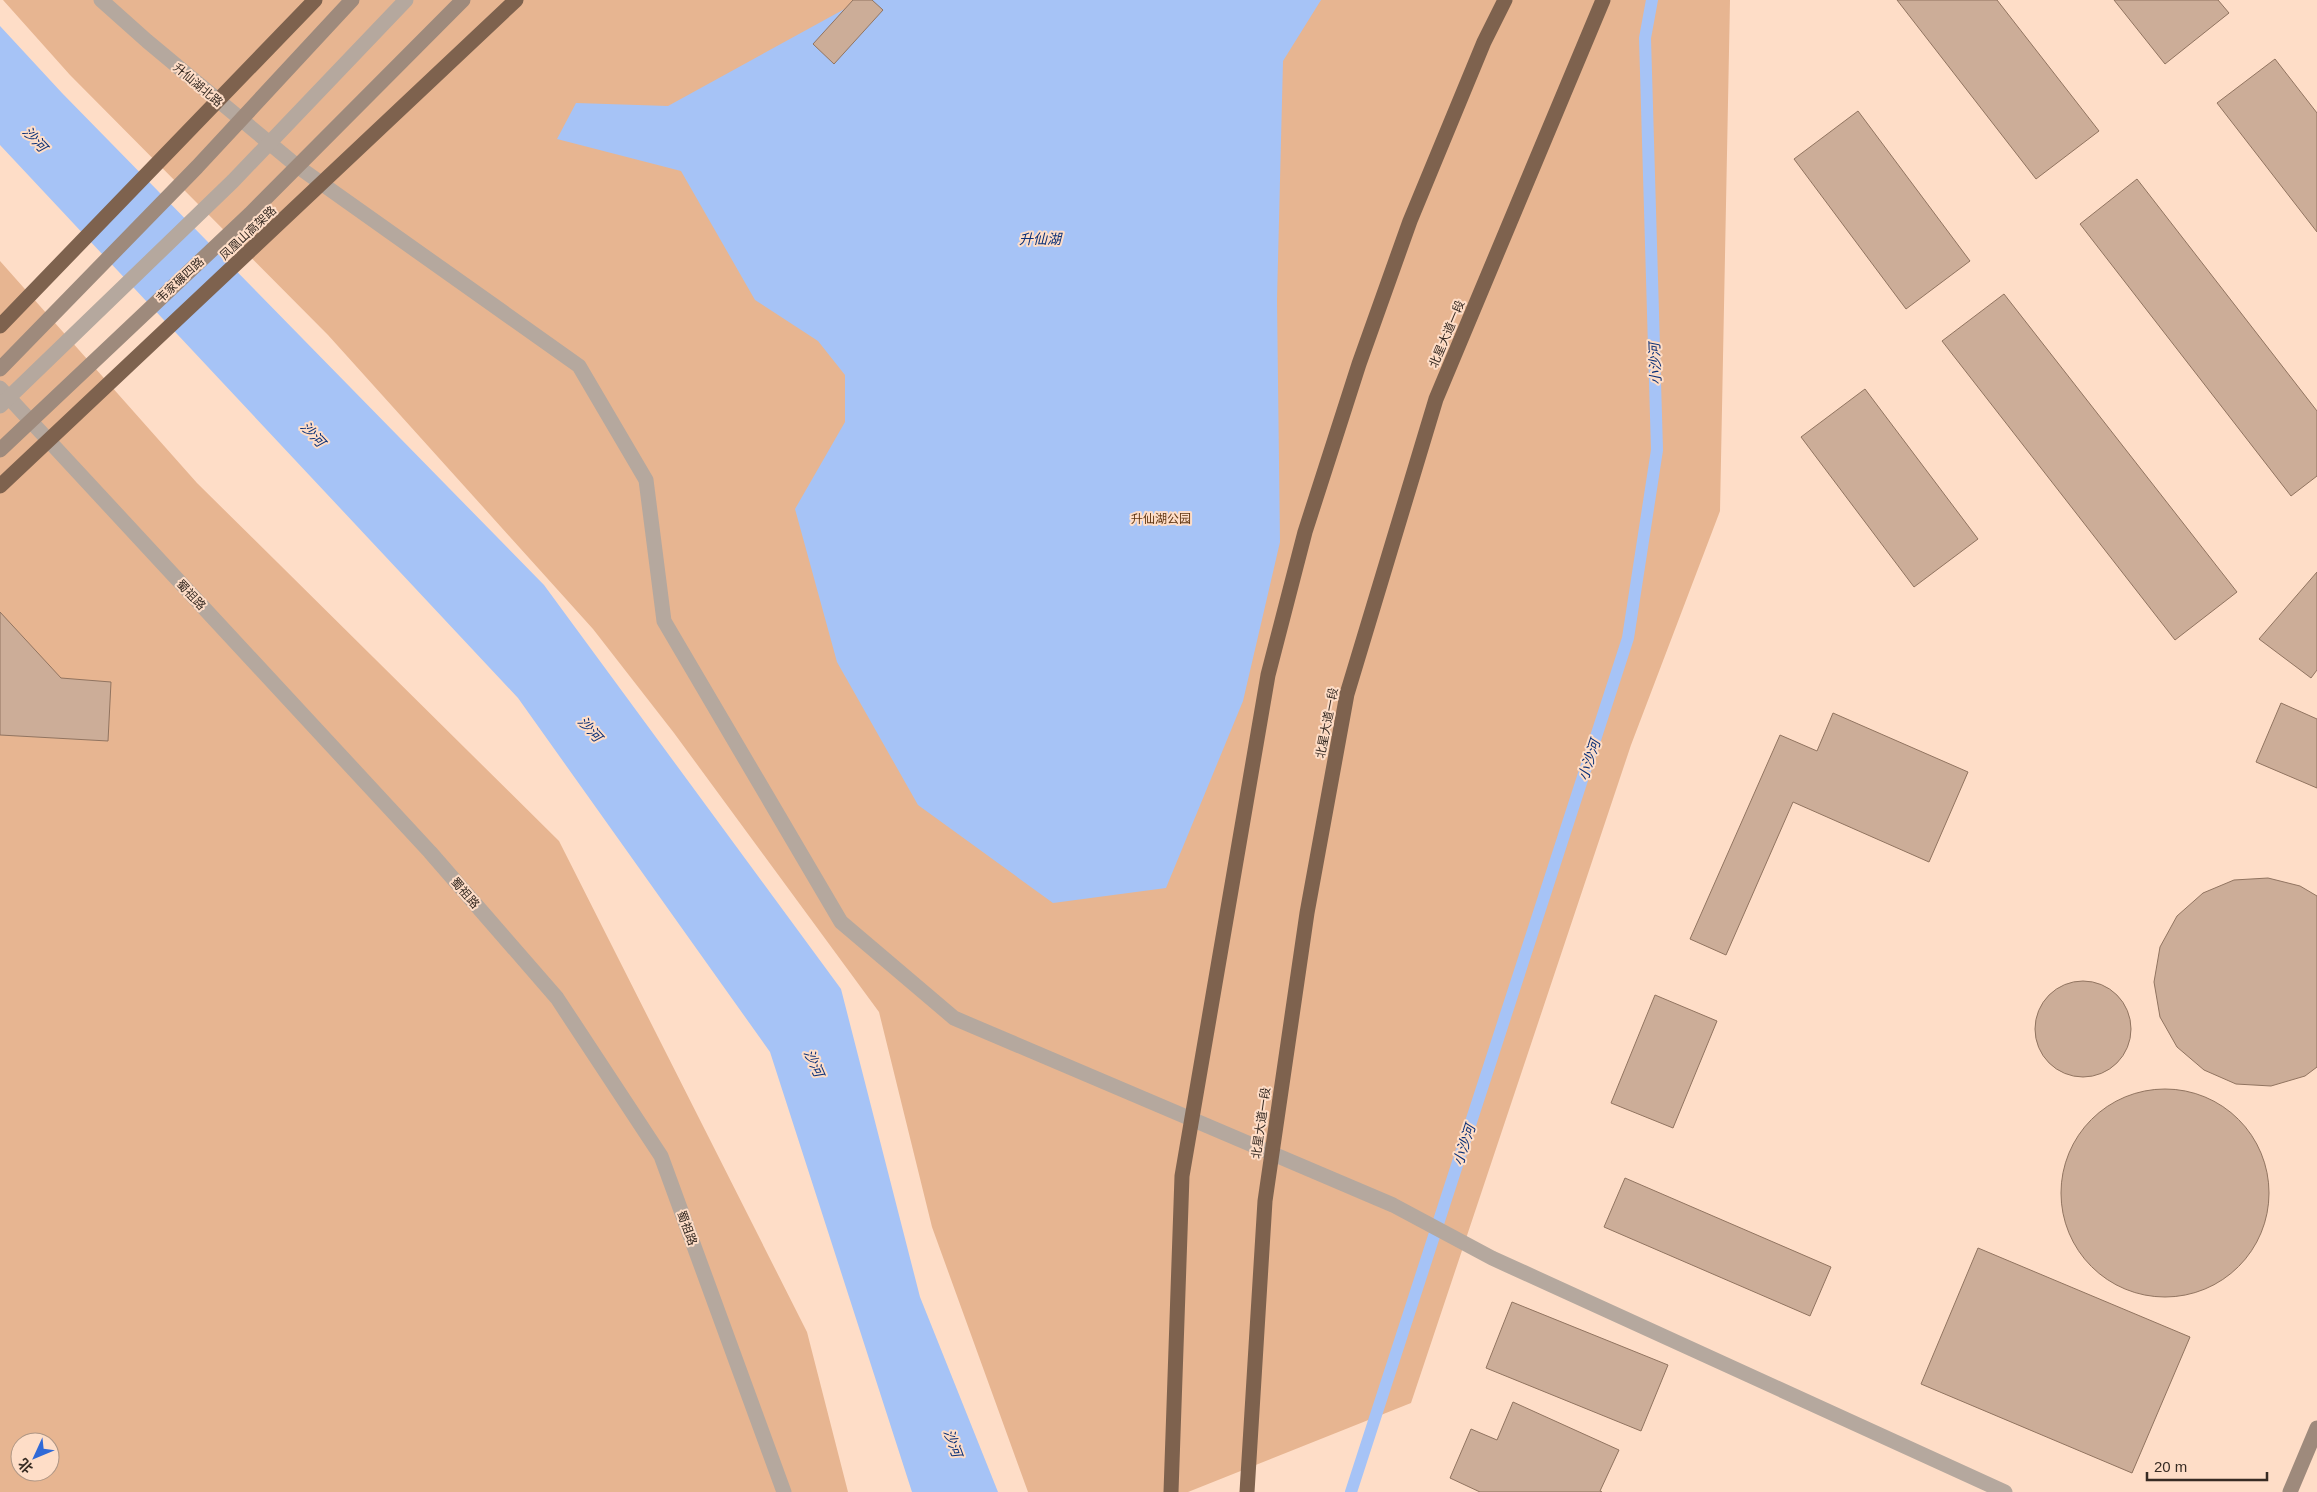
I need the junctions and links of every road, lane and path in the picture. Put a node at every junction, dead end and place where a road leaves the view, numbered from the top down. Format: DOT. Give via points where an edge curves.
graph roads {
  1 [pos="101,0"];
  2 [pos="315,0"];
  3 [pos="352,0"];
  4 [pos="406,0"];
  5 [pos="463,0"];
  6 [pos="516,0"];
  7 [pos="1505,0"];
  8 [pos="1602,0"];
  9 [pos="240,121"];
  10 [pos="297,166"];
  11 [pos="0,326"];
  12 [pos="0,369"];
  13 [pos="0,388"];
  14 [pos="0,406"];
  15 [pos="30,421"];
  16 [pos="0,450"];
  17 [pos="0,486"];
  18 [pos="2317,1428"];
  19 [pos="784,1492"];
  20 [pos="1171,1492"];
  21 [pos="1247,1492"];
  22 [pos="2005,1492"];
  23 [pos="2290,1492"];
  1 -- 9 [label="street, 升仙湖北路"];
  2 -- 11 [label="highway, bridge"];
  3 -- 9 [label="main road"];
  4 -- 14 [label="street, bridge" via="232,181"];
  5 -- 10 [label="main road, 韦家碾四路"];
  6 -- 17 [label="highway, 凤凰山高架路, bridge"];
  7 -- 20 [label="highway, bridge" via="1484,42 1410,220 1362,355 1305,532 1268,675 1182,1176"];
  8 -- 21 [label="highway, 北星大道一段, bridge" via="1436,399 1347,694 1307,913 1265,1201"];
  9 -- 10 [label="street, 升仙湖北路"];
  9 -- 12 [label="main road"];
  10 -- 15 [label="main road, 韦家碾四路"];
  10 -- 22 [label="street, 升仙湖北路" via="579,366 646,480 664,621 841,922 954,1018 1393,1205 1492,1258"];
  13 -- 15 [label="street, 蜀祖路"];
  15 -- 16 [label="main road, 韦家碾四路"];
  15 -- 19 [label="street, 蜀祖路" via="430,852 557,998 661,1156"];
  18 -- 23 [label="main road"];
}
